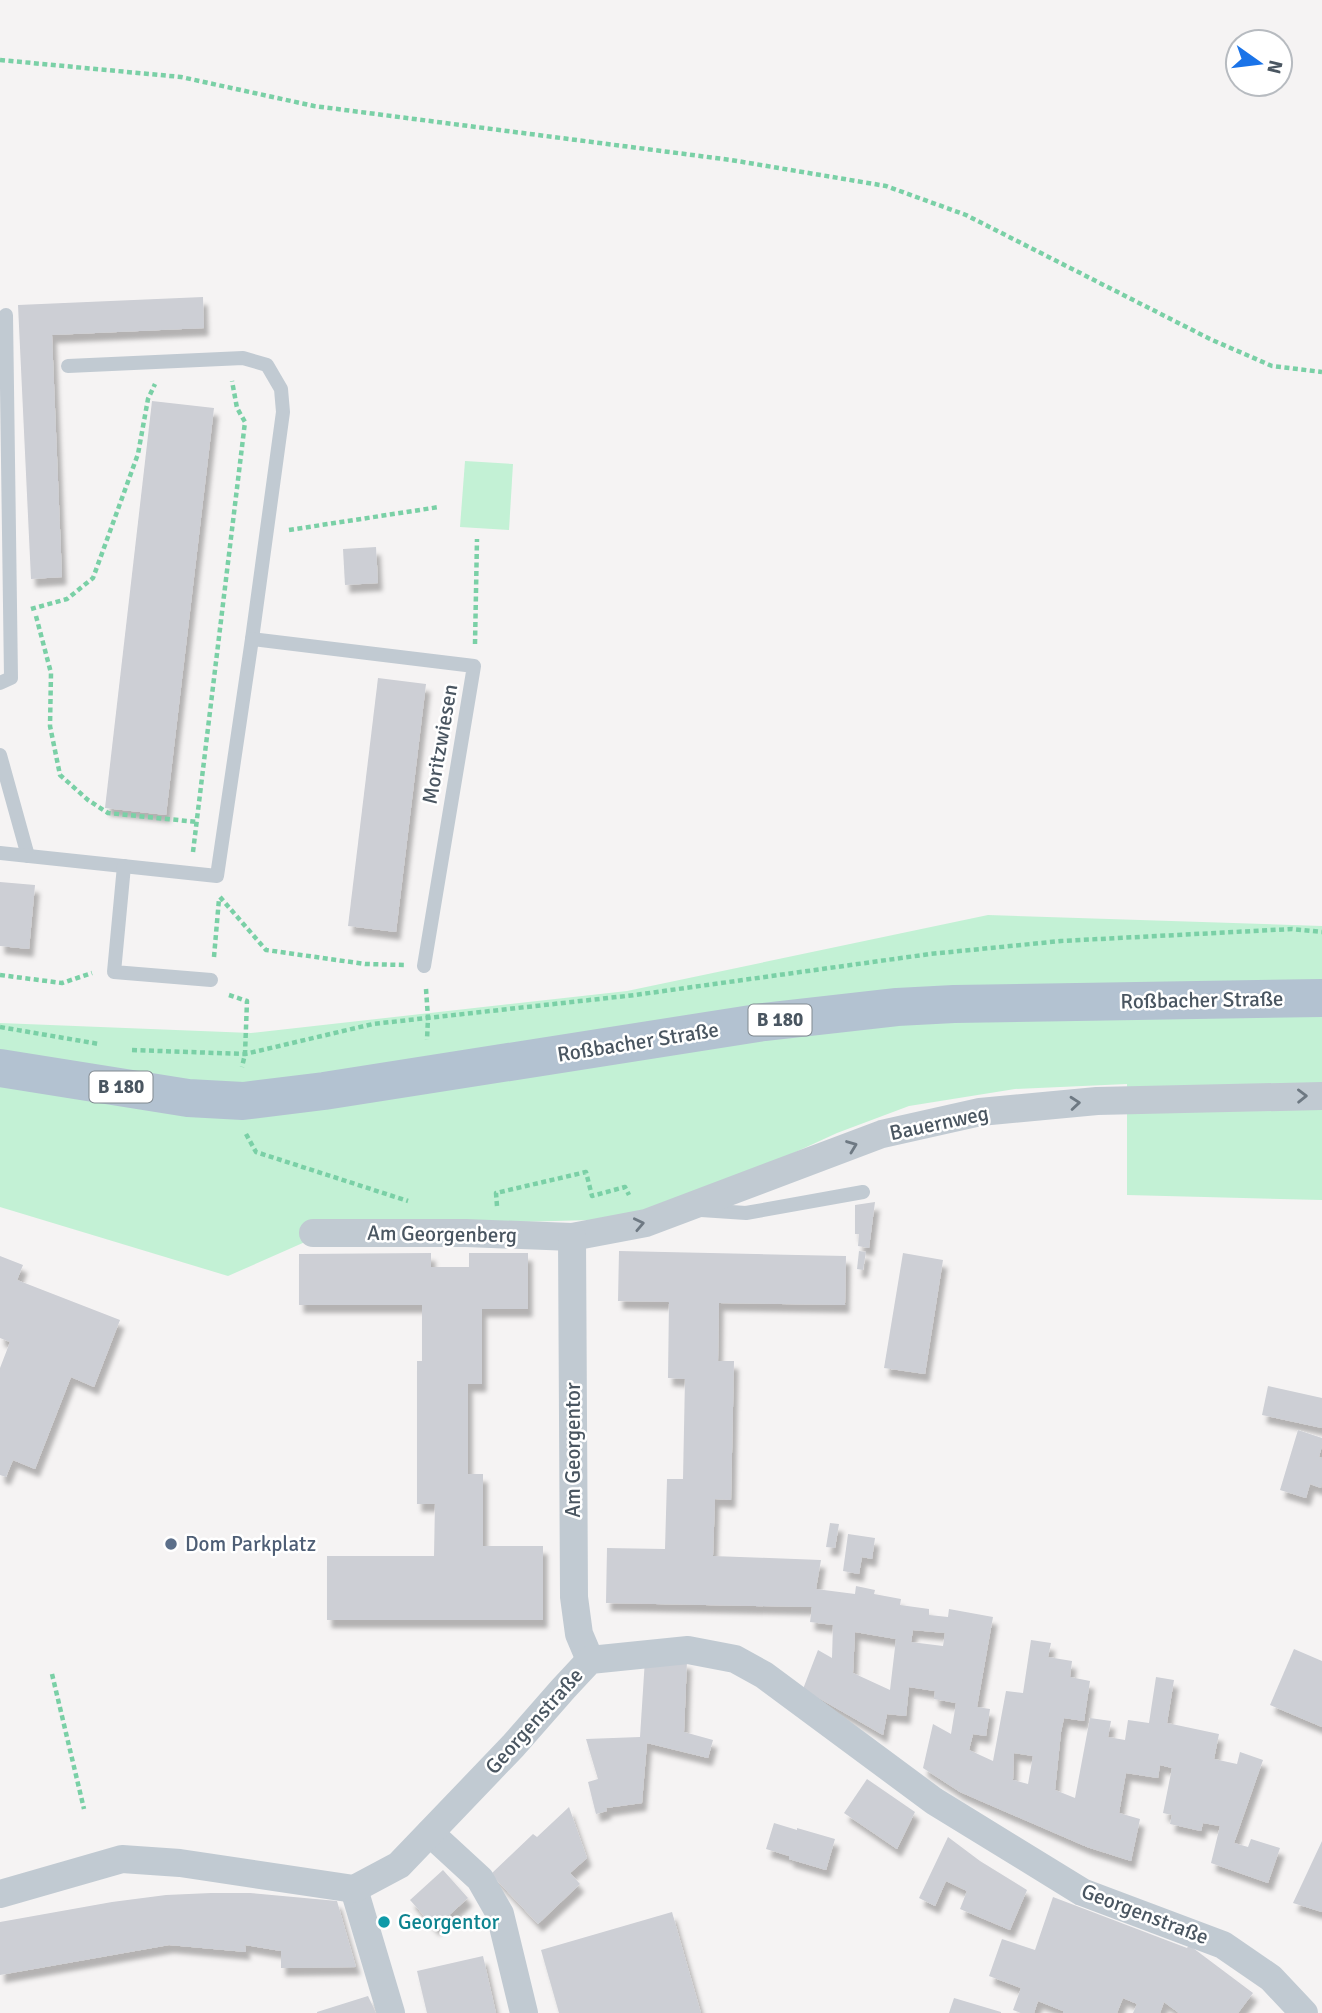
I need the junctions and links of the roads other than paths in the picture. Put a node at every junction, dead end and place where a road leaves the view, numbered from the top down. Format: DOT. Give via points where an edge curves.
graph roads {
  1 [pos="6,315"];
  2 [pos="68,366"];
  3 [pos="252,639"];
  4 [pos="0,683"];
  5 [pos="0,755"];
  6 [pos="0,853"];
  7 [pos="28,856"];
  8 [pos="124,866"];
  9 [pos="424,966"];
  10 [pos="211,979"];
  11 [pos="1322,998"];
  12 [pos="0,1068"];
  13 [pos="1322,1096"];
  14 [pos="863,1192"];
  15 [pos="685,1209"];
  16 [pos="313,1233"];
  17 [pos="572,1237"];
  18 [pos="590,1660"];
  19 [pos="430,1833"];
  20 [pos="354,1889"];
  21 [pos="0,1894"];
  22 [pos="391,2013"];
  23 [pos="524,2013"];
  24 [pos="1304,2013"];
  1 -- 4 [label="lane" via="11,678"];
  2 -- 3 [label="lane" via="243,358 267,365 281,389 283,412"];
  3 -- 8 [label="lane" via="216,876"];
  3 -- 9 [label="lane, Moritzwiesen" via="474,666"];
  5 -- 7 [label="lane"];
  6 -- 7 [label="lane"];
  7 -- 8 [label="lane"];
  8 -- 10 [label="lane" via="114,972"];
  11 -- 12 [label="main road, Roßbacher Straße / B 180" via="897,1007 764,1022 243,1101 188,1098"];
  15 -- 13 [label="street, Bauernweg, one-way" via="882,1134 980,1112 1097,1101"];
  14 -- 15 [label="lane" via="746,1213"];
  17 -- 15 [label="street, Bauernweg, one-way" via="646,1223"];
  16 -- 17 [label="street, Am Georgenberg"];
  17 -- 18 [label="street, Am Georgentor" via="574,1597 579,1634"];
  18 -- 19 [label="street, Georgenstraße"];
  18 -- 24 [label="street, Georgenstraße" via="688,1650 735,1659 764,1675 934,1801 1082,1892 1234,1951 1271,1978"];
  19 -- 20 [label="street, Georgenstraße" via="399,1865"];
  19 -- 23 [label="street" via="480,1879 500,1914"];
  20 -- 21 [label="street" via="122,1859"];
  20 -- 22 [label="street"];
}
